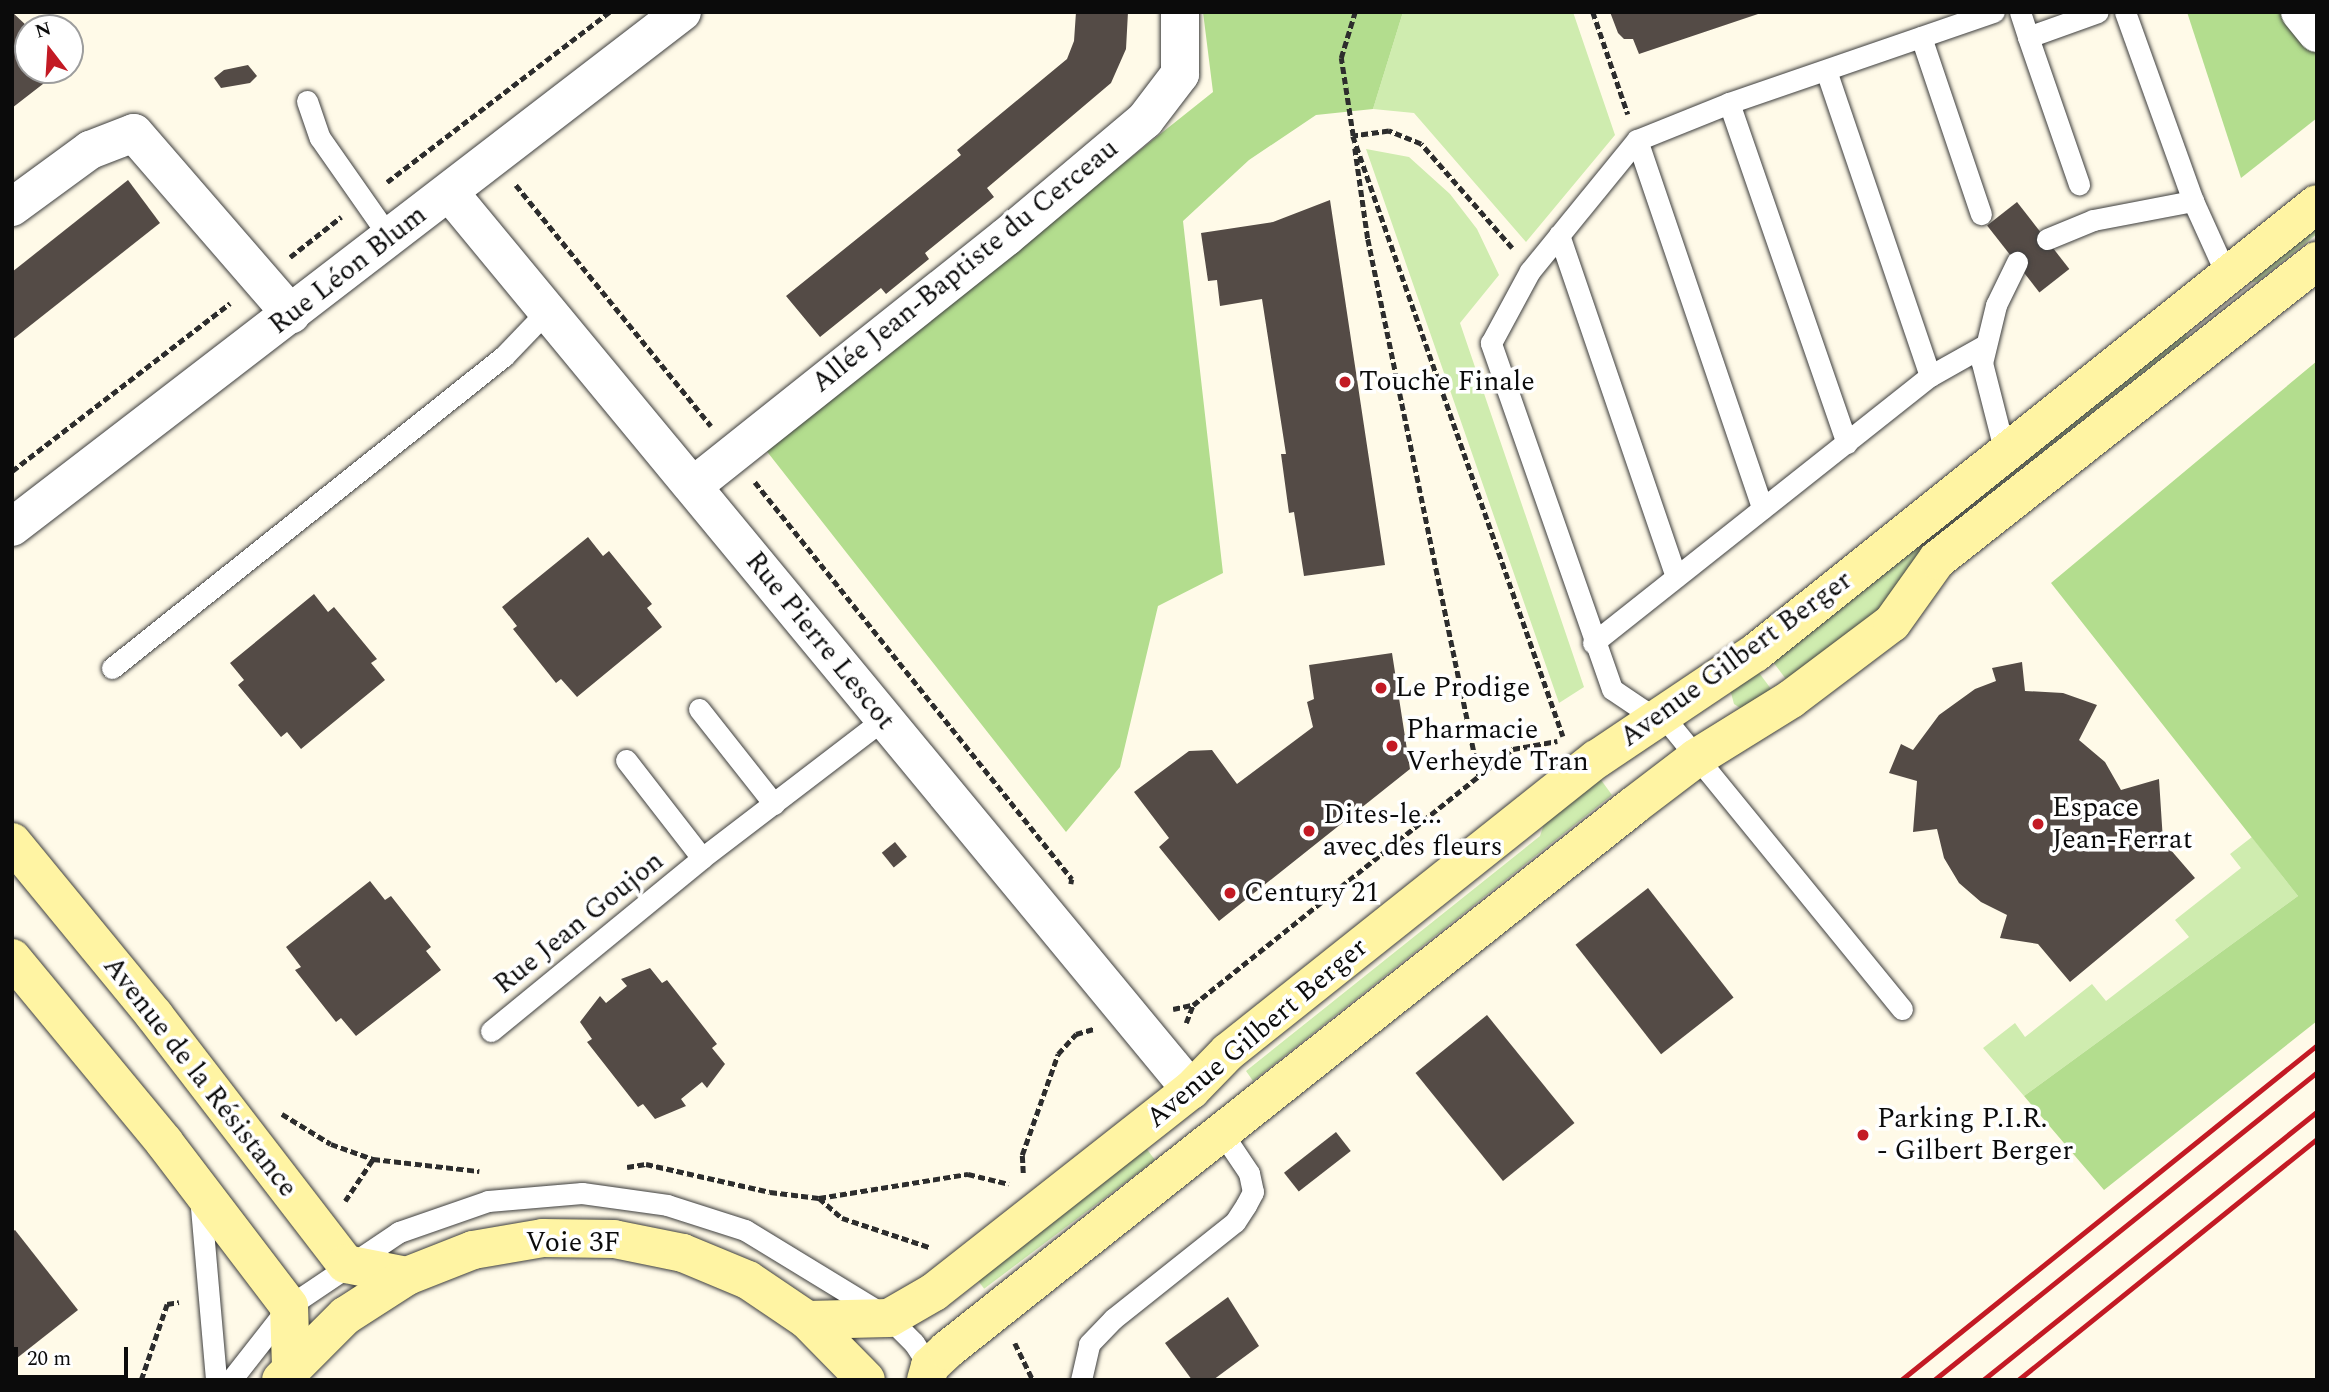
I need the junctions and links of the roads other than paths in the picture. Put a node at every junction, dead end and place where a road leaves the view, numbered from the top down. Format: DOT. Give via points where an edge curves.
graph roads {
  1 [pos="682,12"];
  2 [pos="1180,12"];
  3 [pos="1994,12"];
  4 [pos="2020,12"];
  5 [pos="2098,12"];
  6 [pos="2126,12"];
  7 [pos="2300,12"];
  8 [pos="2317,33"];
  9 [pos="1921,37"];
  10 [pos="2028,37"];
  11 [pos="1826,71"];
  12 [pos="307,101"];
  13 [pos="1730,103"];
  14 [pos="1637,140"];
  15 [pos="2079,184"];
  16 [pos="449,192"];
  17 [pos="2193,201"];
  18 [pos="2317,204"];
  19 [pos="12,207"];
  20 [pos="1981,214"];
  21 [pos="1559,235"];
  22 [pos="390,238"];
  23 [pos="2047,239"];
  24 [pos="2317,261"];
  25 [pos="2017,262"];
  26 [pos="2227,276"];
  27 [pos="548,310"];
  28 [pos="291,314"];
  29 [pos="2232,330"];
  30 [pos="1984,345"];
  31 [pos="1930,376"];
  32 [pos="1847,443"];
  33 [pos="2005,453"];
  34 [pos="693,486"];
  35 [pos="1762,508"];
  36 [pos="12,527"];
  37 [pos="1676,577"];
  38 [pos="1593,643"];
  39 [pos="112,668"];
  40 [pos="699,709"];
  41 [pos="1664,717"];
  42 [pos="884,719"];
  43 [pos="1696,758"];
  44 [pos="626,760"];
  45 [pos="774,804"];
  46 [pos="12,842"];
  47 [pos="702,858"];
  48 [pos="12,958"];
  49 [pos="1902,1009"];
  50 [pos="491,1031"];
  51 [pos="1181,1078"];
  52 [pos="1222,1133"];
  53 [pos="199,1191"];
  54 [pos="346,1264"];
  55 [pos="407,1276"];
  56 [pos="289,1306"];
  57 [pos="889,1318"];
  58 [pos="807,1320"];
  59 [pos="286,1373"];
  60 [pos="931,1375"];
  61 [pos="216,1380"];
  62 [pos="231,1380"];
  63 [pos="866,1380"];
  64 [pos="1081,1380"];
  1 -- 16 [label="street, Rue Léon Blum"];
  2 -- 34 [label="street, Allée Jean-Baptiste du Cerceau" via="1180,74 1145,120"];
  3 -- 9 [label="lane"];
  4 -- 10 [label="lane"];
  5 -- 10 [label="lane"];
  6 -- 17 [label="lane"];
  7 -- 8 [label="street"];
  9 -- 11 [label="lane"];
  9 -- 20 [label="lane"];
  10 -- 15 [label="lane"];
  11 -- 13 [label="lane"];
  11 -- 31 [label="lane"];
  12 -- 22 [label="lane" via="320,138"];
  13 -- 14 [label="lane"];
  13 -- 32 [label="lane"];
  14 -- 21 [label="lane"];
  14 -- 35 [label="lane"];
  16 -- 22 [label="street, Rue Léon Blum"];
  16 -- 27 [label="street, Rue Pierre Lescot"];
  17 -- 23 [label="lane" via="2093,220"];
  17 -- 26 [label="lane"];
  18 -- 26 [label="street, Avenue Gilbert Berger"];
  19 -- 28 [label="street" via="90,150 134,133"];
  21 -- 37 [label="lane"];
  21 -- 38 [label="lane" via="1530,271 1490,343"];
  22 -- 28 [label="street, Rue Léon Blum"];
  24 -- 29 [label="street, Avenue Gilbert Berger"];
  25 -- 30 [label="lane" via="1996,305"];
  26 -- 29 [label="street"];
  26 -- 33 [label="street, Avenue Gilbert Berger"];
  27 -- 34 [label="street, Rue Pierre Lescot"];
  27 -- 39 [label="lane" via="504,356"];
  28 -- 36 [label="street, Rue Léon Blum"];
  29 -- 43 [label="street, Avenue Gilbert Berger" via="1937,560 1892,623 1791,699"];
  30 -- 31 [label="lane"];
  30 -- 33 [label="lane" via="1982,363"];
  31 -- 32 [label="lane"];
  32 -- 35 [label="lane"];
  33 -- 41 [label="street, Avenue Gilbert Berger" via="1755,653"];
  34 -- 42 [label="street, Rue Pierre Lescot"];
  35 -- 37 [label="lane"];
  37 -- 38 [label="lane"];
  38 -- 41 [label="lane" via="1612,689 1643,710"];
  40 -- 45 [label="lane"];
  41 -- 43 [label="lane"];
  41 -- 51 [label="street, Avenue Gilbert Berger" via="1586,767 1228,1052"];
  42 -- 45 [label="lane, Rue Jean Goujon"];
  42 -- 51 [label="street, Rue Pierre Lescot"];
  43 -- 49 [label="lane"];
  43 -- 52 [label="street, Avenue Gilbert Berger"];
  44 -- 47 [label="lane, Rue Jean Goujon"];
  45 -- 47 [label="lane, Rue Jean Goujon"];
  46 -- 54 [label="street, Avenue de la Résistance" via="154,1015"];
  47 -- 50 [label="lane, Rue Jean Goujon"];
  48 -- 53 [label="street"];
  51 -- 52 [label="street"];
  51 -- 57 [label="street, Avenue Gilbert Berger" via="934,1292"];
  52 -- 60 [label="street, Avenue Gilbert Berger"];
  52 -- 64 [label="lane" via="1249,1173 1253,1192 1246,1205 1235,1222 1097,1335 1089,1344"];
  53 -- 56 [label="street"];
  53 -- 61 [label="lane"];
  54 -- 55 [label="street"];
  54 -- 56 [label="lane"];
  54 -- 57 [label="lane" via="399,1232 444,1214 488,1201 582,1193 667,1205 745,1230"];
  55 -- 58 [label="street, Voie 3F" via="485,1248 543,1238 614,1239 683,1253 748,1280"];
  55 -- 59 [label="street, Voie 3F" via="345,1316"];
  56 -- 59 [label="street"];
  56 -- 62 [label="lane"];
  57 -- 58 [label="street, Avenue Gilbert Berger"];
  57 -- 60 [label="lane"];
  58 -- 63 [label="street, Voie 3F"];
}
